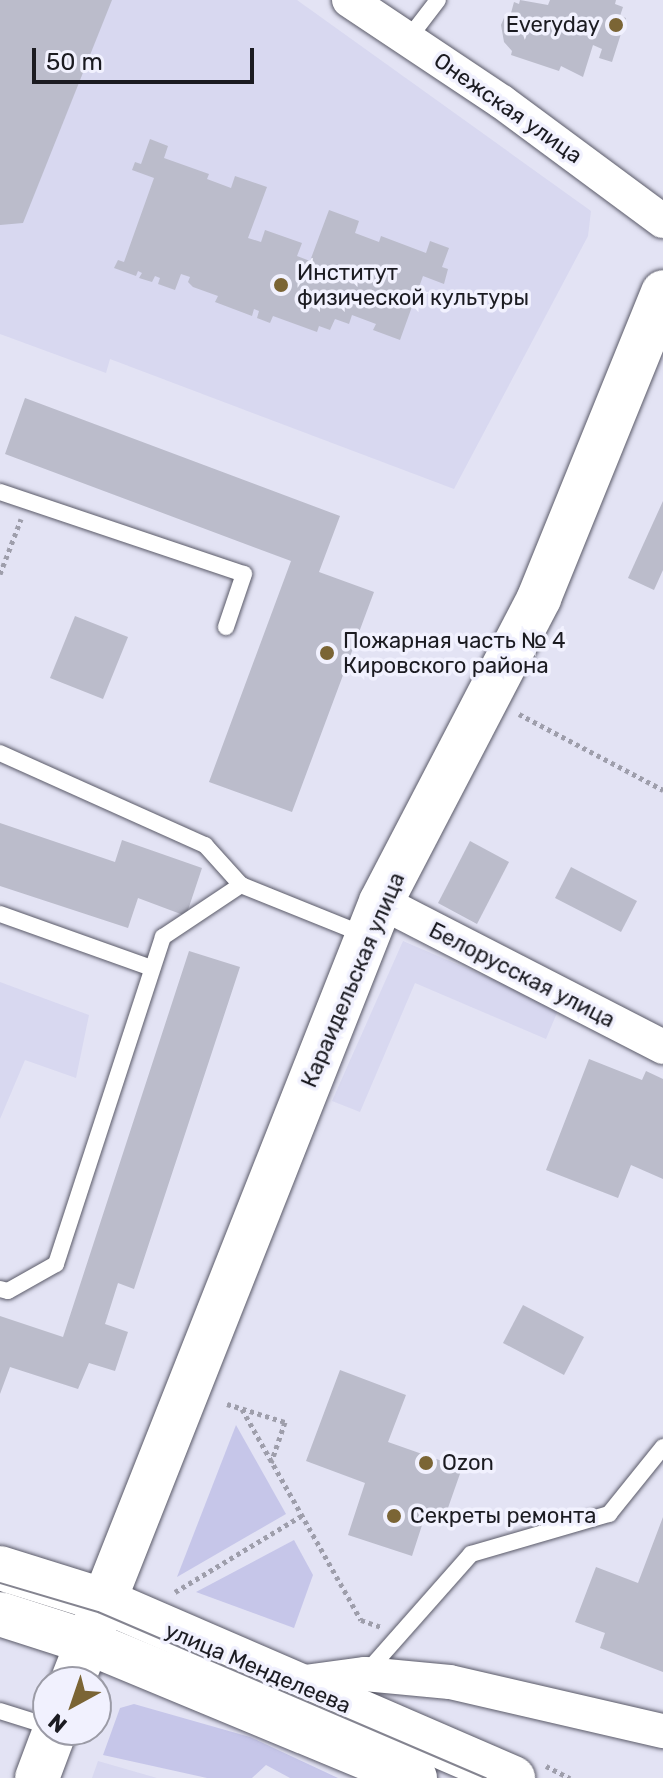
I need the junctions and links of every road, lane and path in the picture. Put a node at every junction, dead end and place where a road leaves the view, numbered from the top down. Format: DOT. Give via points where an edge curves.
graph roads {
  1 [pos="349,0"];
  2 [pos="438,0"];
  3 [pos="408,39"];
  4 [pos="663,221"];
  5 [pos="663,292"];
  6 [pos="0,492"];
  7 [pos="27,502"];
  8 [pos="0,574"];
  9 [pos="226,627"];
  10 [pos="487,697"];
  11 [pos="0,753"];
  12 [pos="663,790"];
  13 [pos="241,885"];
  14 [pos="0,914"];
  15 [pos="375,919"];
  16 [pos="152,968"];
  17 [pos="663,1047"];
  18 [pos="0,1289"];
  19 [pos="227,1404"];
  20 [pos="242,1409"];
  21 [pos="663,1447"];
  22 [pos="270,1464"];
  23 [pos="301,1516"];
  24 [pos="0,1568"];
  25 [pos="171,1595"];
  26 [pos="102,1600"];
  27 [pos="0,1614"];
  28 [pos="401,1634"];
  29 [pos="80,1662"];
  30 [pos="365,1674"];
  31 [pos="280,1700"];
  32 [pos="0,1711"];
  33 [pos="32,1721"];
  34 [pos="663,1731"];
  35 [pos="49,1746"];
  36 [pos="37,1778"];
  37 [pos="415,1778"];
  38 [pos="513,1778"];
  1 -- 3 [label="street, Онежская улица"];
  2 -- 3 [label="lane"];
  3 -- 4 [label="street, Онежская улица"];
  5 -- 10 [label="street, Караидельская улица" via="539,598"];
  6 -- 7 [label="lane"];
  7 -- 8 [label="path"];
  7 -- 9 [label="lane" via="244,574"];
  10 -- 12 [label="path"];
  10 -- 15 [label="street, Караидельская улица"];
  11 -- 13 [label="lane" via="205,845"];
  13 -- 15 [label="lane"];
  13 -- 16 [label="lane" via="163,937"];
  14 -- 16 [label="lane"];
  15 -- 17 [label="street, Белорусская улица"];
  15 -- 26 [label="street, Караидельская улица"];
  16 -- 18 [label="lane" via="56,1264 8,1291"];
  19 -- 20 [label="path"];
  20 -- 22 [label="path"];
  20 -- 22 [label="path" via="285,1422"];
  21 -- 28 [label="lane" via="609,1514 471,1554"];
  22 -- 23 [label="path"];
  23 -- 25 [label="path"];
  23 -- 28 [label="path" via="361,1620"];
  24 -- 26 [label="street, улица Менделеева"];
  26 -- 29 [label="street, Караидельская улица"];
  26 -- 31 [label="street, улица Менделеева"];
  27 -- 29 [label="street, улица Менделеева"];
  28 -- 30 [label="lane"];
  29 -- 31 [label="street, улица Менделеева"];
  30 -- 31 [label="street"];
  30 -- 34 [label="street" via="450,1682"];
  31 -- 37 [label="street, улица Менделеева"];
  31 -- 38 [label="street, улица Менделеева"];
  32 -- 33 [label="lane"];
  35 -- 36 [label="street"];
}
